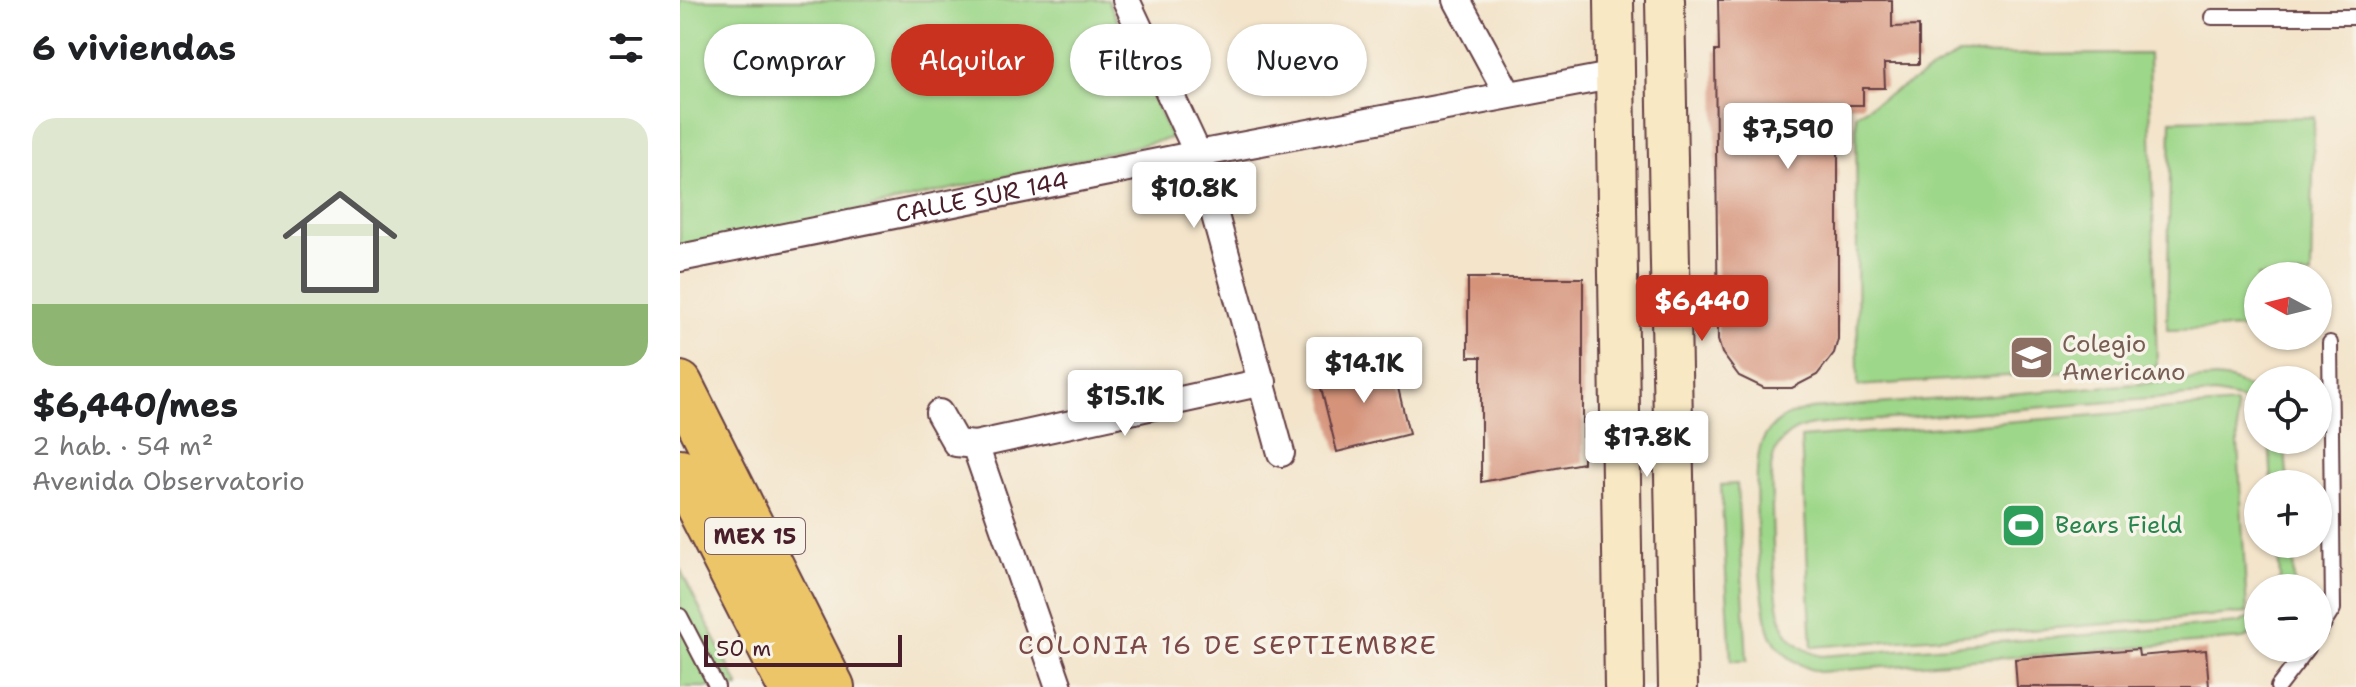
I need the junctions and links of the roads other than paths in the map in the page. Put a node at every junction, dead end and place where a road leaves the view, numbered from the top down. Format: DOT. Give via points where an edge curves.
graph roads {
  1 [pos="1126,0"];
  2 [pos="1457,0"];
  3 [pos="1614,0"];
  4 [pos="1665,0"];
  5 [pos="2212,17"];
  6 [pos="2356,17"];
  7 [pos="1616,75"];
  8 [pos="1508,94"];
  9 [pos="1198,154"];
  10 [pos="680,258"];
  11 [pos="2330,350"];
  12 [pos="1263,382"];
  13 [pos="680,384"];
  14 [pos="939,413"];
  15 [pos="975,445"];
  16 [pos="1623,447"];
  17 [pos="1672,448"];
  18 [pos="1281,453"];
  19 [pos="680,471"];
  20 [pos="2332,611"];
  21 [pos="680,616"];
  22 [pos="2297,662"];
  23 [pos="717,687"];
  24 [pos="790,687"];
  25 [pos="832,687"];
  26 [pos="1059,687"];
  27 [pos="1624,687"];
  28 [pos="1678,687"];
  29 [pos="2278,687"];
  1 -- 9 [label="street"];
  2 -- 8 [label="street"];
  3 -- 7 [label="main road"];
  4 -- 17 [label="main road"];
  5 -- 6 [label="lane"];
  7 -- 8 [label="street, CALLE SUR 144"];
  7 -- 16 [label="main road"];
  8 -- 9 [label="street, CALLE SUR 144"];
  9 -- 10 [label="street, CALLE SUR 144"];
  9 -- 12 [label="street"];
  11 -- 20 [label="lane"];
  12 -- 15 [label="street"];
  12 -- 18 [label="street"];
  13 -- 25 [label="highway, MEX 15"];
  14 -- 15 [label="street" via="956,443"];
  15 -- 26 [label="street"];
  16 -- 17 [label="main road"];
  16 -- 27 [label="main road"];
  17 -- 28 [label="main road"];
  19 -- 24 [label="highway, MEX 15"];
  21 -- 23 [label="lane"];
  22 -- 29 [label="lane"];
}
